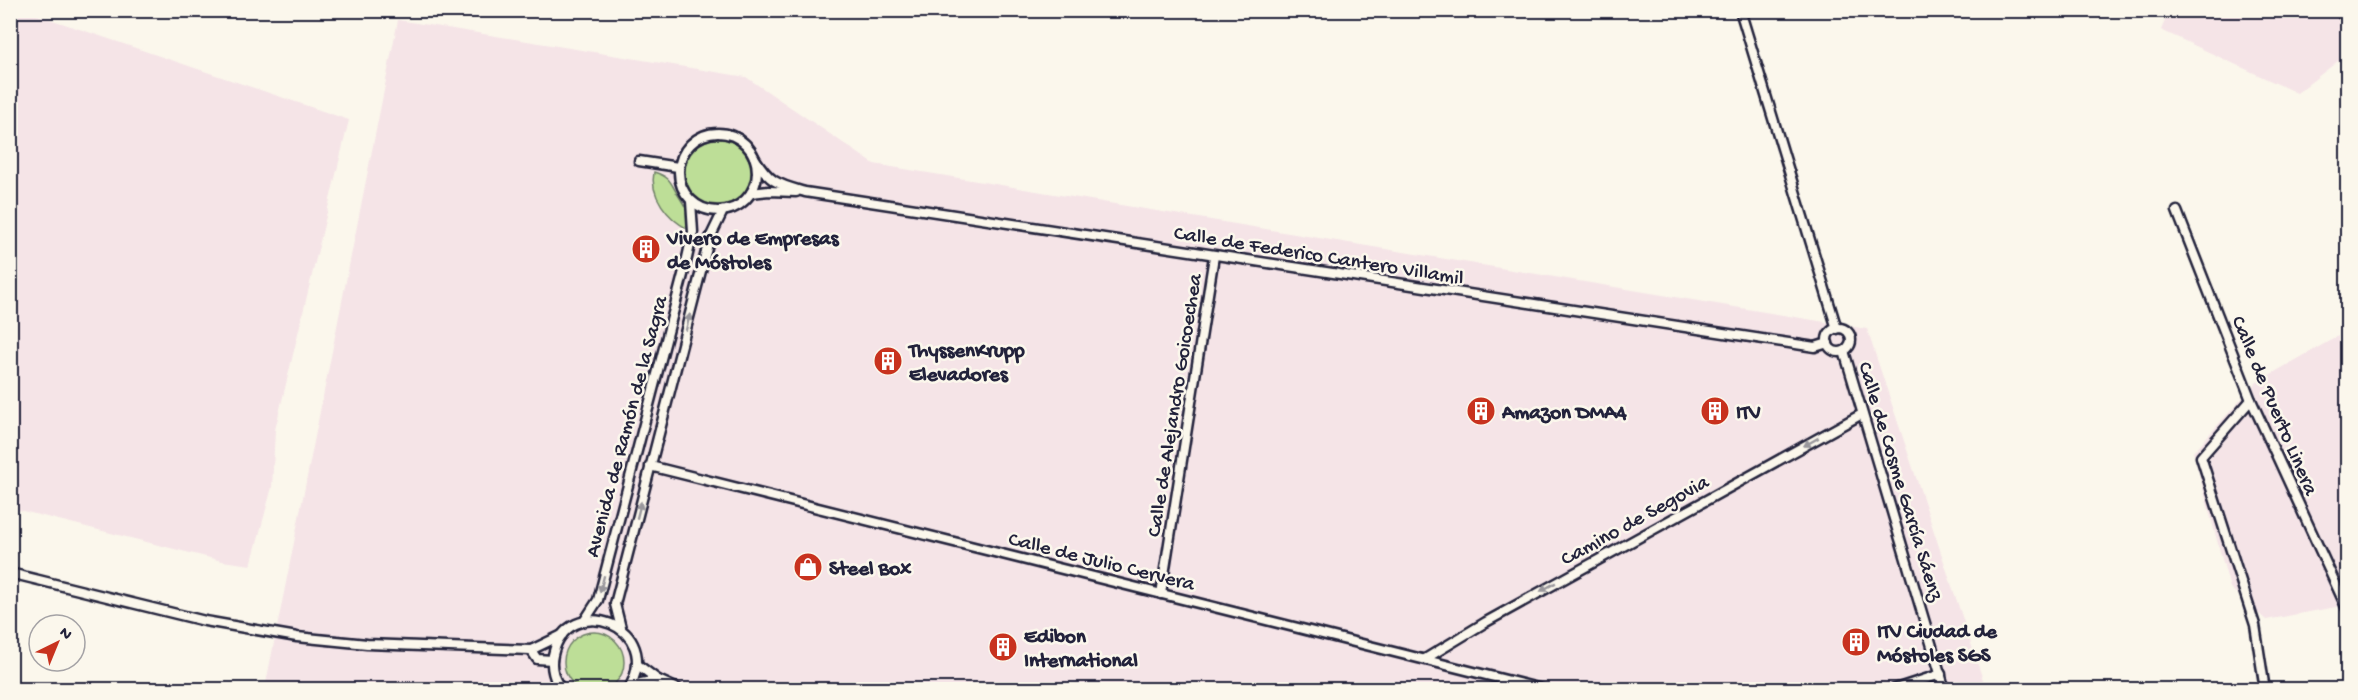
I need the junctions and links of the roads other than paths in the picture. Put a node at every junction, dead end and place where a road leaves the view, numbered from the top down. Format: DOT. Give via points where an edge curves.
graph roads {
  1 [pos="1740,10"];
  2 [pos="2338,10"];
  3 [pos="2348,20"];
  4 [pos="754,157"];
  5 [pos="639,161"];
  6 [pos="678,167"];
  7 [pos="805,192"];
  8 [pos="751,193"];
  9 [pos="692,201"];
  10 [pos="723,211"];
  11 [pos="2177,211"];
  12 [pos="1214,256"];
  13 [pos="1837,329"];
  14 [pos="1828,343"];
  15 [pos="1844,351"];
  16 [pos="2251,400"];
  17 [pos="1862,414"];
  18 [pos="650,466"];
  19 [pos="10,573"];
  20 [pos="1161,594"];
  21 [pos="2348,611"];
  22 [pos="585,620"];
  23 [pos="621,628"];
  24 [pos="562,635"];
  25 [pos="531,650"];
  26 [pos="1425,659"];
  27 [pos="552,660"];
  28 [pos="638,665"];
  29 [pos="1941,674"];
  30 [pos="658,680"];
  31 [pos="562,690"];
  32 [pos="629,690"];
  33 [pos="680,690"];
  34 [pos="1546,690"];
  35 [pos="1892,690"];
  36 [pos="1945,690"];
  37 [pos="2265,690"];
  1 -- 13 [label="street"];
  2 -- 3 [label="street"];
  4 -- 6 [label="street" via="746,144 734,136 712,133 692,141"];
  4 -- 7 [label="street, Calle de Federico Cantero Villamil" via="774,182"];
  4 -- 8 [label="street" via="756,182"];
  5 -- 6 [label="street"];
  6 -- 9 [label="street" via="683,192"];
  7 -- 8 [label="street, Calle de Federico Cantero Villamil"];
  7 -- 12 [label="street, Calle de Federico Cantero Villamil"];
  8 -- 10 [label="street" via="744,202"];
  9 -- 10 [label="street" via="701,208"];
  9 -- 22 [label="street, Avenida de Ramón de la Sagra, one-way" via="693,235 680,288 598,600"];
  18 -- 10 [label="street, Avenida de Ramón de la Sagra, one-way" via="709,240"];
  11 -- 16 [label="street, Calle de Puerto Linera"];
  12 -- 14 [label="street, Calle de Federico Cantero Villamil" via="1815,347"];
  12 -- 20 [label="street, Calle de Alejandro Goicoechea"];
  13 -- 14 [label="street" via="1829,334"];
  13 -- 15 [label="street" via="1850,336 1851,343"];
  14 -- 15 [label="street" via="1835,351"];
  15 -- 17 [label="street, Calle de Cosme García Sáenz"];
  16 -- 21 [label="street, Calle de Puerto Linera"];
  16 -- 37 [label="street" via="2202,457 2255,626"];
  17 -- 26 [label="street, Camino de Segovia, one-way"];
  17 -- 29 [label="street, Calle de Cosme García Sáenz"];
  18 -- 20 [label="street, Calle de Julio Cervera"];
  23 -- 18 [label="street, Avenida de Ramón de la Sagra, one-way" via="615,604"];
  19 -- 25 [label="street" via="205,621 297,637 367,644"];
  20 -- 26 [label="street, Calle de Julio Cervera"];
  22 -- 23 [label="street" via="604,620"];
  22 -- 24 [label="street"];
  23 -- 28 [label="street" via="634,645"];
  24 -- 25 [label="street"];
  24 -- 27 [label="street"];
  25 -- 27 [label="street" via="537,659"];
  26 -- 34 [label="street, Calle de Julio Cervera"];
  27 -- 31 [label="street"];
  28 -- 30 [label="street"];
  28 -- 32 [label="street"];
  29 -- 35 [label="street"];
  29 -- 36 [label="street, Calle de Cosme García Sáenz"];
  30 -- 32 [label="street"];
  30 -- 33 [label="street"];
}
